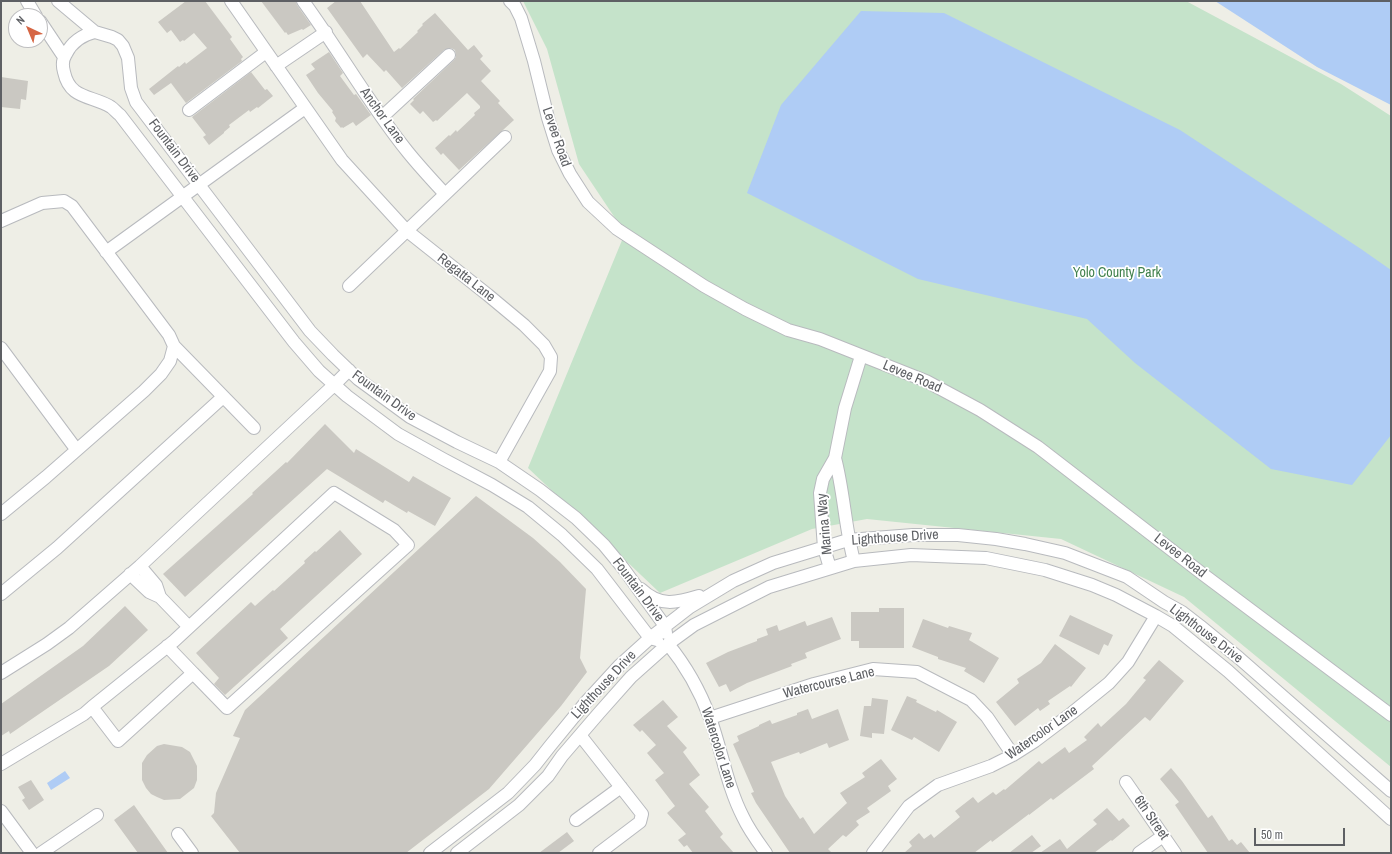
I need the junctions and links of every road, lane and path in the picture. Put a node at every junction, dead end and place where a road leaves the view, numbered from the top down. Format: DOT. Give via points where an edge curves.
graph roads {
  1 [pos="58,1"];
  2 [pos="231,1"];
  3 [pos="303,1"];
  4 [pos="510,1"];
  5 [pos="94,32"];
  6 [pos="326,32"];
  7 [pos="48,33"];
  8 [pos="266,52"];
  9 [pos="449,55"];
  10 [pos="64,57"];
  11 [pos="276,66"];
  12 [pos="305,108"];
  13 [pos="189,110"];
  14 [pos="382,117"];
  15 [pos="505,138"];
  16 [pos="199,185"];
  17 [pos="445,194"];
  18 [pos="183,196"];
  19 [pos="1,221"];
  20 [pos="406,230"];
  21 [pos="106,252"];
  22 [pos="349,286"];
  23 [pos="174,346"];
  24 [pos="1,348"];
  25 [pos="861,356"];
  26 [pos="349,370"];
  27 [pos="334,385"];
  28 [pos="223,397"];
  29 [pos="254,428"];
  30 [pos="76,449"];
  31 [pos="835,458"];
  32 [pos="499,462"];
  33 [pos="1,514"];
  34 [pos="848,540"];
  35 [pos="824,548"];
  36 [pos="854,561"];
  37 [pos="140,566"];
  38 [pos="830,568"];
  39 [pos="130,574"];
  40 [pos="631,580"];
  41 [pos="713,592"];
  42 [pos="1,594"];
  43 [pos="160,598"];
  44 [pos="1156,616"];
  45 [pos="665,626"];
  46 [pos="189,627"];
  47 [pos="650,638"];
  48 [pos="668,644"];
  49 [pos="167,646"];
  50 [pos="1,673"];
  51 [pos="193,673"];
  52 [pos="92,707"];
  53 [pos="1391,715"];
  54 [pos="710,718"];
  55 [pos="580,735"];
  56 [pos="1013,755"];
  57 [pos="1,764"];
  58 [pos="1126,782"];
  59 [pos="621,787"];
  60 [pos="1391,791"];
  61 [pos="2,815"];
  62 [pos="97,815"];
  63 [pos="1391,818"];
  64 [pos="576,820"];
  65 [pos="178,834"];
  66 [pos="1163,836"];
  67 [pos="32,853"];
  68 [pos="41,853"];
  69 [pos="192,853"];
  70 [pos="430,853"];
  71 [pos="457,853"];
  72 [pos="599,853"];
  73 [pos="766,853"];
  74 [pos="873,853"];
  75 [pos="1139,853"];
  76 [pos="1176,853"];
  1 -- 5 [label="street, Fountain Drive"];
  2 -- 8 [label="street, Regatta Lane"];
  3 -- 6 [label="street, Anchor Lane"];
  4 -- 25 [label="street, Levee Road" via="521,18 558,150 588,202 617,229 711,290 788,330 820,339"];
  5 -- 10 [label="street" via="81,37 69,48"];
  5 -- 16 [label="street, Fountain Drive" via="112,37 123,46 128,58 136,102"];
  6 -- 11 [label="street"];
  6 -- 14 [label="street, Anchor Lane"];
  7 -- 10 [label="street"];
  8 -- 11 [label="street, Regatta Lane"];
  8 -- 13 [label="street"];
  9 -- 14 [label="street"];
  10 -- 18 [label="street, Fountain Drive" via="62,66 66,83 77,93 111,107 120,115"];
  11 -- 12 [label="street, Regatta Lane"];
  12 -- 16 [label="street"];
  12 -- 20 [label="street, Regatta Lane" via="342,160"];
  14 -- 17 [label="street, Anchor Lane" via="406,150"];
  15 -- 17 [label="street"];
  16 -- 18 [label="street"];
  16 -- 26 [label="street, Fountain Drive" via="310,331"];
  17 -- 20 [label="street"];
  18 -- 21 [label="street"];
  18 -- 27 [label="street, Fountain Drive" via="294,342"];
  19 -- 21 [label="street" via="42,203 64,201 72,206"];
  20 -- 22 [label="street"];
  20 -- 32 [label="street, Regatta Lane" via="524,325 544,345 551,357 550,371"];
  21 -- 23 [label="street" via="169,335"];
  23 -- 28 [label="street"];
  23 -- 30 [label="street" via="170,361 161,374"];
  24 -- 30 [label="street"];
  25 -- 31 [label="street, Marina Way" via="845,408"];
  25 -- 53 [label="street, Levee Road" via="926,381 980,410 1038,447"];
  26 -- 27 [label="street"];
  26 -- 32 [label="street, Fountain Drive" via="410,416"];
  27 -- 37 [label="street"];
  27 -- 47 [label="street, Fountain Drive" via="398,434 528,507 597,569"];
  28 -- 29 [label="street"];
  28 -- 42 [label="street" via="56,548"];
  30 -- 33 [label="street"];
  31 -- 34 [label="street, Marina Way"];
  31 -- 35 [label="street, Marina Way" via="823,479 820,494"];
  32 -- 40 [label="street, Fountain Drive" via="576,518 604,545"];
  34 -- 35 [label="street, Lighthouse Drive"];
  34 -- 36 [label="street, Marina Way"];
  34 -- 60 [label="street, Lighthouse Drive" via="913,535 958,535 996,539 1065,553 1127,577 1200,626"];
  35 -- 38 [label="street, Marina Way"];
  35 -- 41 [label="street, Lighthouse Drive" via="773,563"];
  36 -- 38 [label="street, Lighthouse Drive"];
  36 -- 44 [label="street, Lighthouse Drive" via="911,555 986,558 1045,570 1092,585"];
  37 -- 39 [label="street"];
  37 -- 43 [label="street" via="156,585"];
  38 -- 48 [label="street, Lighthouse Drive" via="766,588 694,625"];
  39 -- 43 [label="street" via="149,592"];
  39 -- 50 [label="street" via="69,628"];
  40 -- 41 [label="street" via="647,595 662,601 678,602"];
  40 -- 45 [label="street, Fountain Drive"];
  41 -- 45 [label="street, Lighthouse Drive"];
  43 -- 46 [label="street"];
  44 -- 56 [label="street, Watercolor Lane" via="1128,662 1109,683 1072,714"];
  44 -- 63 [label="street, Lighthouse Drive" via="1173,626 1228,671"];
  45 -- 47 [label="street, Lighthouse Drive"];
  45 -- 48 [label="street, Fountain Drive"];
  46 -- 49 [label="street"];
  46 -- 51 [label="street" via="334,493 394,530 408,545 227,708"];
  47 -- 48 [label="street, Fountain Drive"];
  47 -- 70 [label="street, Lighthouse Drive" via="596,692 508,793"];
  48 -- 54 [label="street, Watercolor Lane" via="696,686"];
  48 -- 55 [label="street, Lighthouse Drive" via="631,677"];
  49 -- 51 [label="street"];
  49 -- 52 [label="street"];
  51 -- 52 [label="street" via="118,741"];
  52 -- 57 [label="street"];
  54 -- 56 [label="street, Watercourse Lane" via="814,684 873,669 917,672 971,700 988,717"];
  54 -- 73 [label="street, Watercolor Lane" via="729,785 743,817"];
  55 -- 59 [label="street"];
  55 -- 71 [label="street, Lighthouse Drive" via="548,776 519,805"];
  56 -- 74 [label="street, Watercolor Lane" via="991,766 938,785 910,806"];
  58 -- 66 [label="street, 6th Street"];
  59 -- 64 [label="street"];
  59 -- 72 [label="street" via="642,814 640,822"];
  61 -- 67 [label="street"];
  62 -- 68 [label="street"];
  65 -- 69 [label="street"];
  66 -- 75 [label="street"];
  66 -- 76 [label="street, 6th Street"];
}
